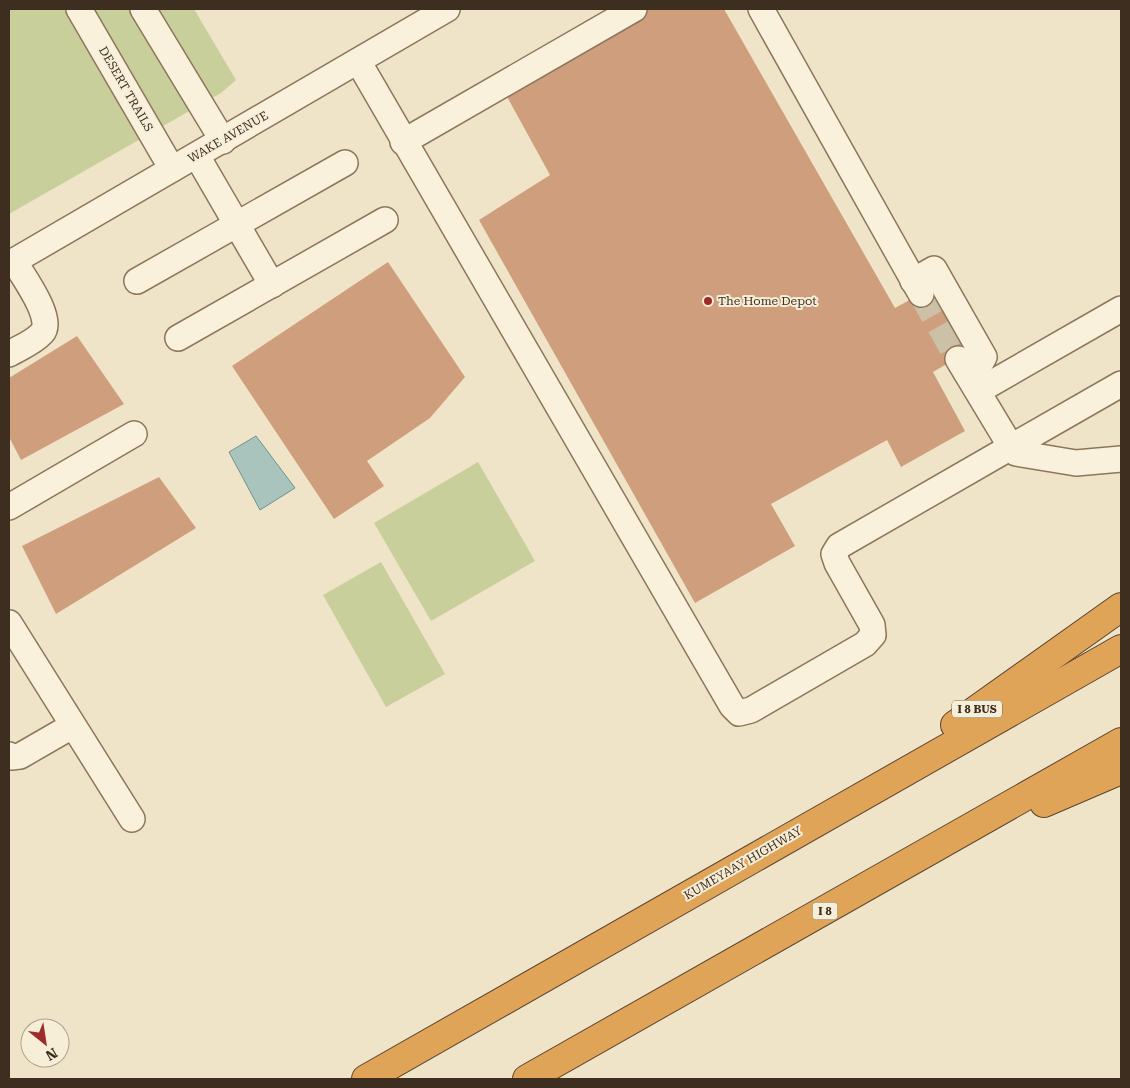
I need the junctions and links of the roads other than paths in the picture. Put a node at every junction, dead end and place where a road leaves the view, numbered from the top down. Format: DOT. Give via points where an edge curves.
graph roads {
  1 [pos="79,9"];
  2 [pos="143,9"];
  3 [pos="447,9"];
  4 [pos="634,9"];
  5 [pos="762,9"];
  6 [pos="358,61"];
  7 [pos="223,140"];
  8 [pos="403,142"];
  9 [pos="197,156"];
  10 [pos="345,163"];
  11 [pos="172,170"];
  12 [pos="385,220"];
  13 [pos="237,224"];
  14 [pos="11,262"];
  15 [pos="137,281"];
  16 [pos="272,285"];
  17 [pos="1121,309"];
  18 [pos="178,338"];
  19 [pos="9,354"];
  20 [pos="968,374"];
  21 [pos="1121,384"];
  22 [pos="134,434"];
  23 [pos="1011,447"];
  24 [pos="1121,459"];
  25 [pos="9,507"];
  26 [pos="1121,607"];
  27 [pos="9,623"];
  28 [pos="1121,649"];
  29 [pos="72,726"];
  30 [pos="1121,742"];
  31 [pos="9,755"];
  32 [pos="1121,770"];
  33 [pos="833,812"];
  34 [pos="132,819"];
  35 [pos="978,824"];
  36 [pos="366,1079"];
  37 [pos="527,1079"];
  1 -- 11 [label="street, DESERT TRAILS"];
  2 -- 7 [label="street"];
  3 -- 6 [label="street, WAKE AVENUE"];
  4 -- 8 [label="street"];
  5 -- 20 [label="street" via="917,287 934,269 967,326 984,357 984,361"];
  6 -- 7 [label="street, WAKE AVENUE"];
  6 -- 8 [label="street"];
  7 -- 9 [label="street, WAKE AVENUE"];
  8 -- 23 [label="street" via="739,713 751,710 865,644 873,636 872,625 834,554 839,546"];
  9 -- 11 [label="street, WAKE AVENUE"];
  9 -- 13 [label="street"];
  10 -- 13 [label="street"];
  11 -- 14 [label="street, WAKE AVENUE"];
  12 -- 16 [label="street"];
  13 -- 15 [label="street"];
  13 -- 16 [label="street"];
  14 -- 19 [label="street" via="44,312 46,324 43,332"];
  16 -- 18 [label="street"];
  17 -- 20 [label="street"];
  20 -- 23 [label="street"];
  21 -- 23 [label="street"];
  22 -- 25 [label="street"];
  23 -- 24 [label="street" via="1016,453 1076,463"];
  26 -- 33 [label="highway, I 8 BUS"];
  27 -- 29 [label="street"];
  28 -- 33 [label="highway, KUMEYAAY HIGHWAY"];
  29 -- 31 [label="street" via="20,756"];
  29 -- 34 [label="street"];
  30 -- 35 [label="highway, I 8"];
  32 -- 35 [label="highway" via="1061,797"];
  33 -- 36 [label="highway, KUMEYAAY HIGHWAY"];
  35 -- 37 [label="highway, I 8"];
}
